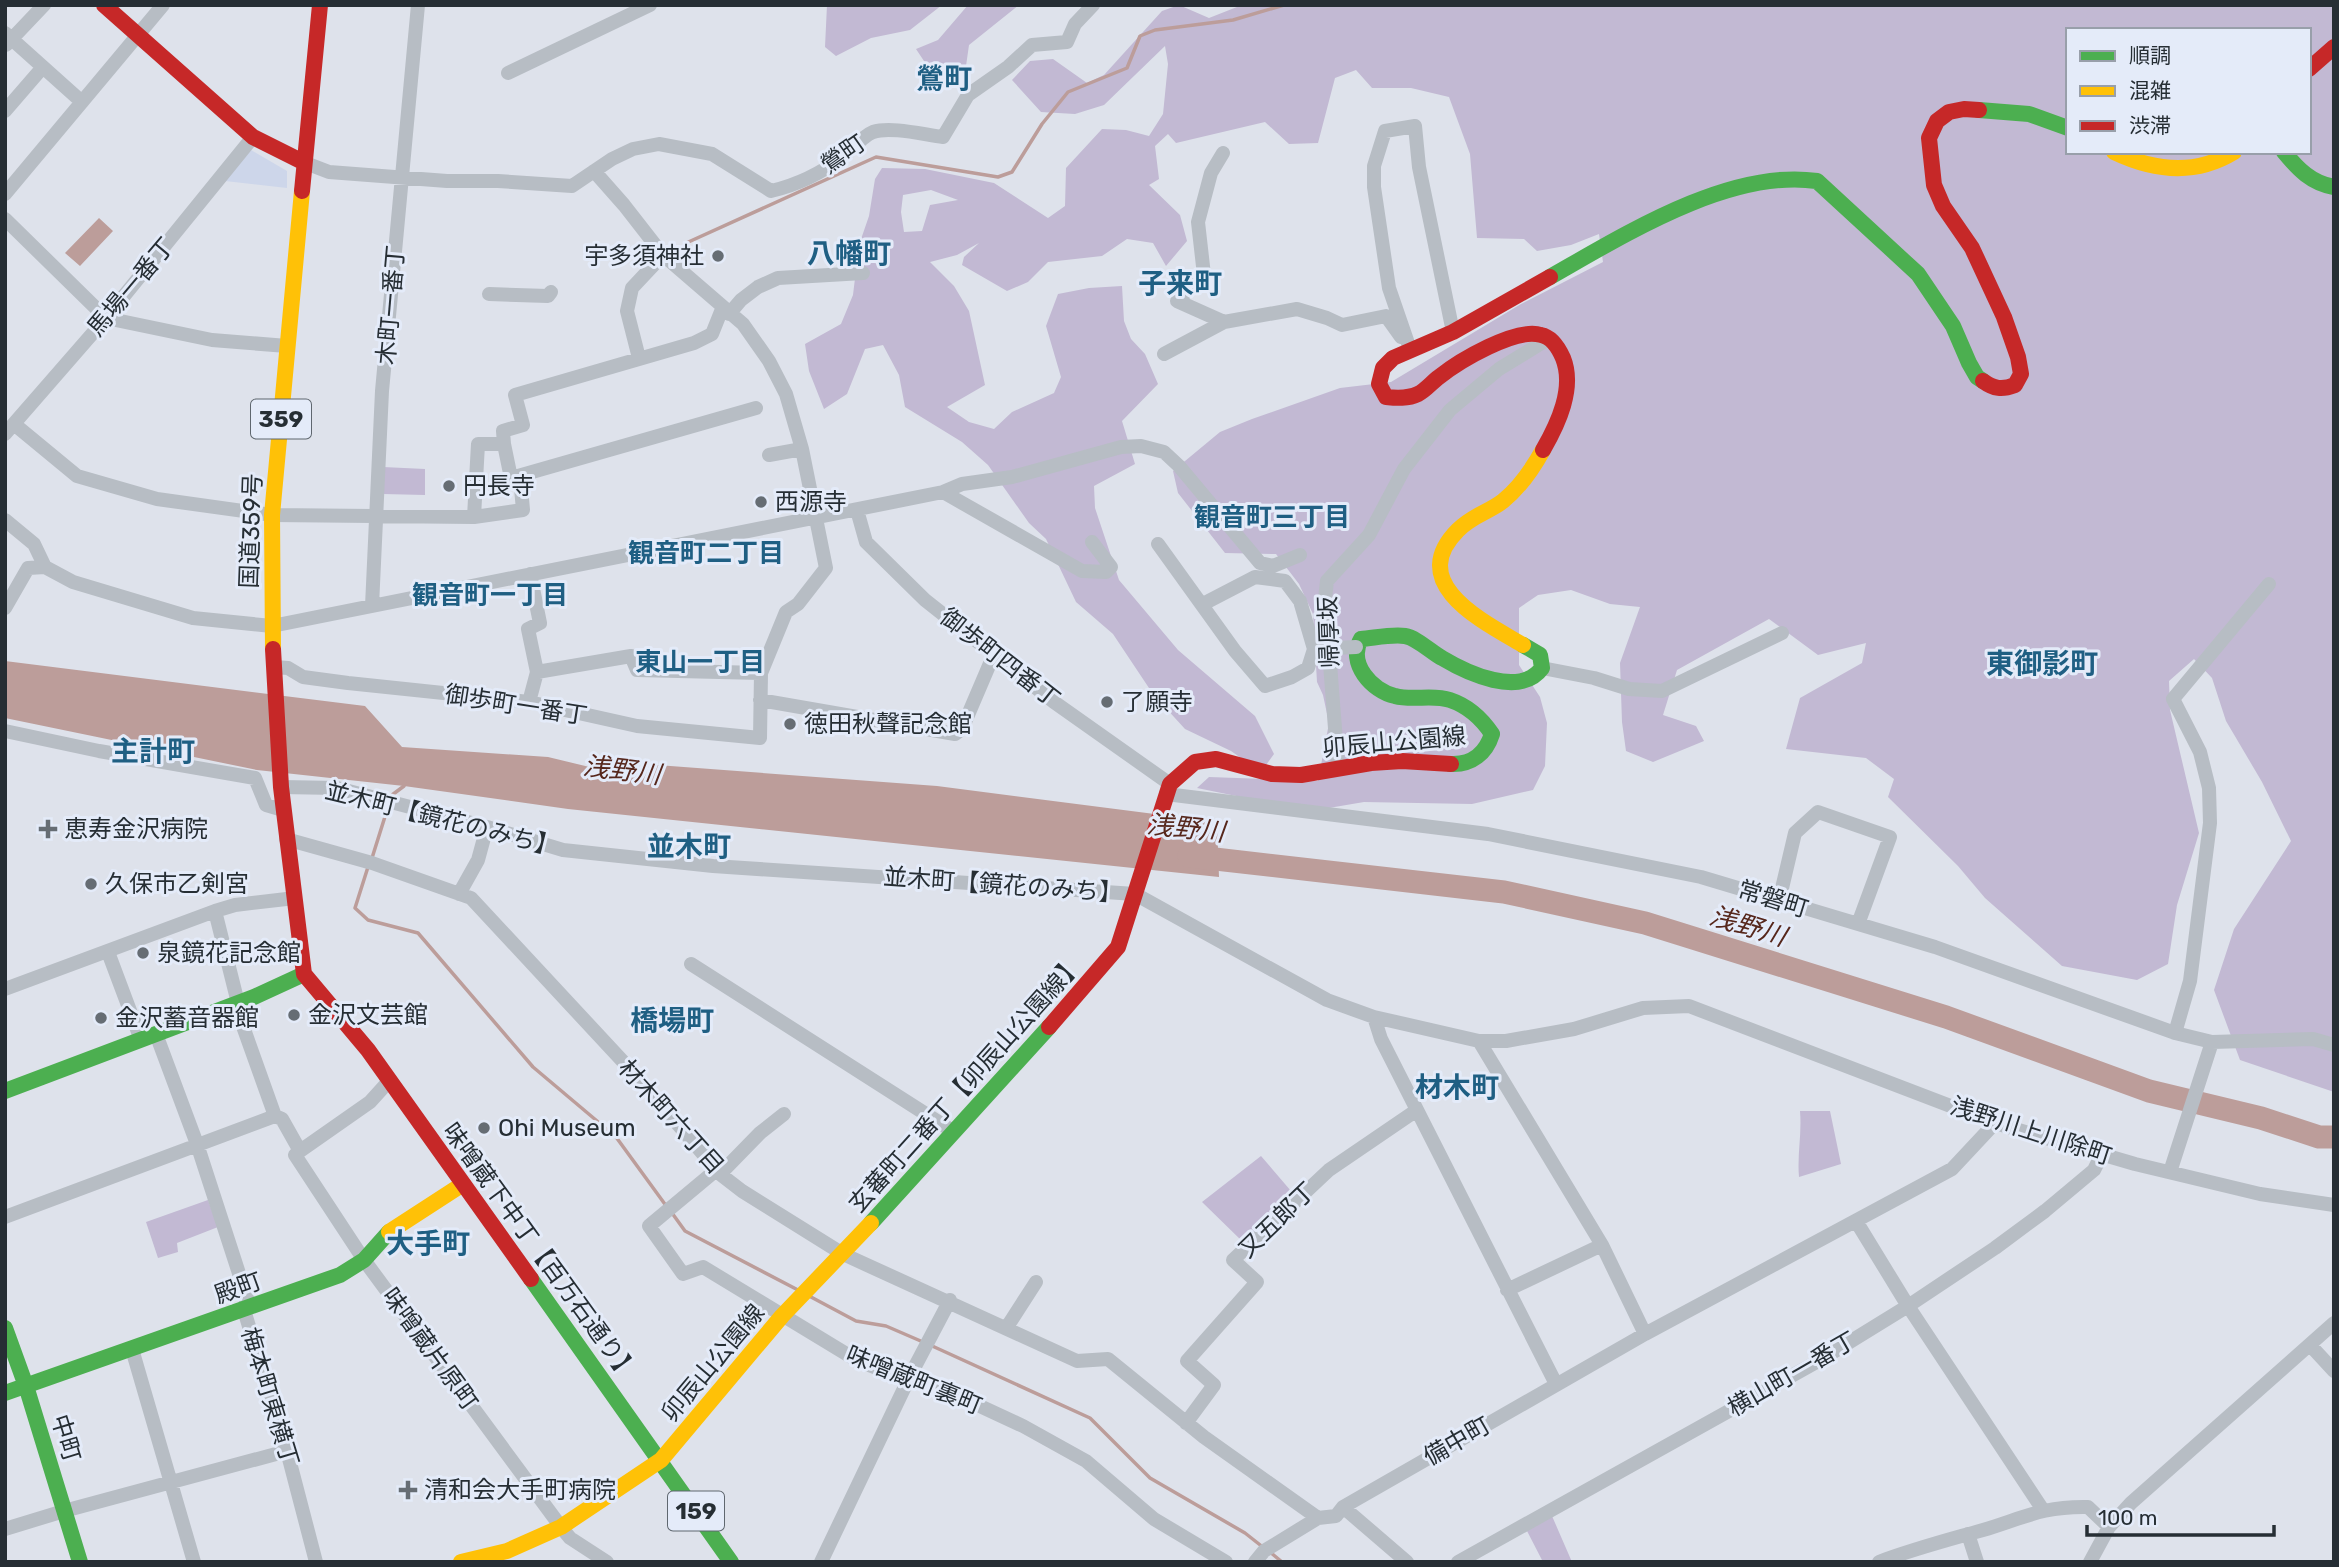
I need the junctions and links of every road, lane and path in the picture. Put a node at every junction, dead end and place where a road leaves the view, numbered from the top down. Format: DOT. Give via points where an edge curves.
graph roads {
  1 [pos="44,5"];
  2 [pos="104,5"];
  3 [pos="163,5"];
  4 [pos="320,5"];
  5 [pos="418,5"];
  6 [pos="650,5"];
  7 [pos="1093,5"];
  8 [pos="137,35"];
  9 [pos="7,39"];
  10 [pos="2334,47"];
  11 [pos="43,67"];
  12 [pos="2311,67"];
  13 [pos="508,73"];
  14 [pos="82,102"];
  15 [pos="5,111"];
  16 [pos="2066,127"];
  17 [pos="253,137"];
  18 [pos="1223,153"];
  19 [pos="2118,154"];
  20 [pos="2231,154"];
  21 [pos="2286,154"];
  22 [pos="303,162"];
  23 [pos="594,171"];
  24 [pos="403,178"];
  25 [pos="2334,187"];
  26 [pos="5,194"];
  27 [pos="5,219"];
  28 [pos="663,255"];
  29 [pos="863,273"];
  30 [pos="551,292"];
  31 [pos="489,294"];
  32 [pos="726,311"];
  33 [pos="106,318"];
  34 [pos="1224,322"];
  35 [pos="1453,332"];
  36 [pos="1548,339"];
  37 [pos="287,346"];
  38 [pos="1409,347"];
  39 [pos="1164,354"];
  40 [pos="639,358"];
  41 [pos="756,408"];
  42 [pos="9,429"];
  43 [pos="504,444"];
  44 [pos="802,449"];
  45 [pos="769,455"];
  46 [pos="520,477"];
  47 [pos="943,492"];
  48 [pos="857,510"];
  49 [pos="272,515"];
  50 [pos="376,517"];
  51 [pos="474,517"];
  52 [pos="815,519"];
  53 [pos="5,520"];
  54 [pos="1092,542"];
  55 [pos="1158,544"];
  56 [pos="1300,555"];
  57 [pos="45,567"];
  58 [pos="530,574"];
  59 [pos="2269,584"];
  60 [pos="1203,604"];
  61 [pos="372,606"];
  62 [pos="5,608"];
  63 [pos="272,626"];
  64 [pos="1782,633"];
  65 [pos="1356,647"];
  66 [pos="1314,649"];
  67 [pos="994,654"];
  68 [pos="1542,668"];
  69 [pos="275,671"];
  70 [pos="537,672"];
  71 [pos="761,673"];
  72 [pos="760,700"];
  73 [pos="529,702"];
  74 [pos="5,731"];
  75 [pos="1338,767"];
  76 [pos="281,782"];
  77 [pos="1166,794"];
  78 [pos="283,810"];
  79 [pos="487,827"];
  80 [pos="286,839"];
  81 [pos="1137,889"];
  82 [pos="459,894"];
  83 [pos="295,898"];
  84 [pos="1779,901"];
  85 [pos="215,911"];
  86 [pos="1858,924"];
  87 [pos="108,952"];
  88 [pos="691,964"];
  89 [pos="304,974"];
  90 [pos="5,989"];
  91 [pos="237,1004"];
  92 [pos="1374,1017"];
  93 [pos="1738,1023"];
  94 [pos="2175,1033"];
  95 [pos="149,1037"];
  96 [pos="1479,1041"];
  97 [pos="2212,1042"];
  98 [pos="2334,1045"];
  99 [pos="390,1081"];
  100 [pos="5,1091"];
  101 [pos="1417,1110"];
  102 [pos="784,1114"];
  103 [pos="275,1116"];
  104 [pos="1995,1123"];
  105 [pos="954,1132"];
  106 [pos="197,1144"];
  107 [pos="300,1151"];
  108 [pos="2102,1154"];
  109 [pos="2170,1172"];
  110 [pos="717,1173"];
  111 [pos="463,1184"];
  112 [pos="2334,1205"];
  113 [pos="5,1217"];
  114 [pos="1856,1221"];
  115 [pos="1602,1245"];
  116 [pos="844,1254"];
  117 [pos="364,1260"];
  118 [pos="1036,1282"];
  119 [pos="1507,1290"];
  120 [pos="804,1294"];
  121 [pos="950,1300"];
  122 [pos="1908,1306"];
  123 [pos="244,1310"];
  124 [pos="782,1316"];
  125 [pos="2334,1323"];
  126 [pos="1007,1327"];
  127 [pos="5,1328"];
  128 [pos="1645,1334"];
  129 [pos="2310,1345"];
  130 [pos="132,1349"];
  131 [pos="2334,1371"];
  132 [pos="911,1374"];
  133 [pos="1556,1384"];
  134 [pos="26,1386"];
  135 [pos="5,1392"];
  136 [pos="1186,1423"];
  137 [pos="287,1451"];
  138 [pos="662,1460"];
  139 [pos="172,1483"];
  140 [pos="1343,1507"];
  141 [pos="2043,1510"];
  142 [pos="64,1511"];
  143 [pos="1318,1518"];
  144 [pos="561,1527"];
  145 [pos="2109,1527"];
  146 [pos="5,1529"];
  147 [pos="1968,1534"];
  148 [pos="1263,1553"];
  149 [pos="512,1556"];
  150 [pos="80,1562"];
  151 [pos="194,1562"];
  152 [pos="316,1562"];
  153 [pos="461,1562"];
  154 [pos="607,1562"];
  155 [pos="731,1562"];
  156 [pos="821,1562"];
  157 [pos="1226,1562"];
  158 [pos="1407,1562"];
  159 [pos="1458,1562"];
  160 [pos="1879,1562"];
  161 [pos="1977,1562"];
  162 [pos="2090,1562"];
  1 -- 9 [label="street"];
  2 -- 8 [label="main road"];
  3 -- 8 [label="street"];
  4 -- 22 [label="main road, 国道359号 / 359"];
  5 -- 24 [label="street, 木町一番丁"];
  6 -- 13 [label="street"];
  7 -- 23 [label="street, 鶯町" via="1075,24 1068,42 1032,45 968,94 943,137 873,132 820,171 793,186 771,191 712,154 659,144 633,149"];
  8 -- 14 [label="street"];
  8 -- 17 [label="main road"];
  9 -- 11 [label="street"];
  10 -- 12 [label="main road"];
  11 -- 14 [label="street"];
  11 -- 15 [label="street"];
  14 -- 26 [label="street"];
  16 -- 35 [label="main road" via="2029,114 1964,109 1937,121 1929,138 1934,185 1972,247 2018,357 2021,374 2015,385 2004,389 1978,377 1953,327 1918,274 1817,181 1797,178 1715,194 1682,207"];
  17 -- 22 [label="main road"];
  17 -- 33 [label="street, 馬場一番丁"];
  18 -- 34 [label="street" via="1211,173 1198,222 1204,275 1177,301"];
  19 -- 20 [label="main road" via="2184,171"];
  21 -- 25 [label="main road" via="2300,173"];
  22 -- 24 [label="street" via="329,172"];
  22 -- 37 [label="main road, 国道359号 / 359"];
  23 -- 24 [label="street" via="572,186"];
  23 -- 28 [label="street"];
  24 -- 50 [label="street, 木町一番丁" via="382,391"];
  27 -- 33 [label="street"];
  28 -- 32 [label="street"];
  28 -- 40 [label="street" via="632,288 627,311"];
  29 -- 32 [label="street" via="778,278"];
  30 -- 31 [label="street" via="548,296"];
  32 -- 40 [label="street" via="708,337"];
  32 -- 44 [label="street" via="743,324 769,361 786,394"];
  33 -- 37 [label="street" via="212,340"];
  33 -- 42 [label="street, 馬場一番丁"];
  34 -- 38 [label="street" via="1297,309 1342,325 1387,316"];
  34 -- 39 [label="street"];
  35 -- 38 [label="main road"];
  35 -- 38 [label="street" via="1415,127 1385,131 1374,166 1374,187 1389,288"];
  36 -- 38 [label="main road" via="1540,334 1517,337 1461,362 1419,393 1400,399 1387,397 1379,383 1383,368"];
  36 -- 68 [label="main road" via="1563,355 1568,379 1562,410 1548,442 1506,499 1455,532 1440,555 1439,575 1468,608 1540,655"];
  36 -- 75 [label="street, 帰厚坂" via="1499,369 1450,410 1404,469 1369,535 1327,581"];
  37 -- 49 [label="main road, 国道359号 / 359"];
  40 -- 43 [label="street" via="516,395 523,425 503,431"];
  41 -- 46 [label="street"];
  42 -- 49 [label="street" via="77,476 157,499"];
  43 -- 46 [label="street" via="511,478"];
  43 -- 51 [label="street" via="478,444"];
  44 -- 45 [label="street"];
  44 -- 52 [label="street"];
  46 -- 51 [label="street" via="523,510"];
  47 -- 48 [label="street"];
  47 -- 54 [label="street" via="1082,570 1106,572 1111,567"];
  47 -- 56 [label="street" via="1121,447 1141,446 1164,452 1179,466 1260,563 1273,566"];
  48 -- 52 [label="street"];
  48 -- 67 [label="street, 御歩町四番丁" via="866,542 878,555 925,600"];
  49 -- 50 [label="street"];
  49 -- 63 [label="main road, 国道359号 / 359"];
  50 -- 51 [label="street"];
  50 -- 61 [label="street, 木町一番丁"];
  52 -- 58 [label="street"];
  52 -- 71 [label="street" via="826,569 799,604 786,612"];
  53 -- 57 [label="street" via="34,544"];
  55 -- 60 [label="street"];
  57 -- 62 [label="street" via="28,568"];
  57 -- 63 [label="street" via="73,582 193,618"];
  58 -- 61 [label="street"];
  58 -- 70 [label="street" via="540,624 528,629"];
  59 -- 94 [label="street" via="2173,699 2200,752 2209,788 2210,823 2190,981"];
  60 -- 66 [label="street" via="1255,577 1285,581 1300,601"];
  60 -- 66 [label="street" via="1265,686 1308,668"];
  61 -- 63 [label="street"];
  63 -- 69 [label="main road, 国道359号 / 359"];
  64 -- 68 [label="street" via="1662,691 1629,689"];
  65 -- 66 [label="street, bridge"];
  65 -- 68 [label="main road" via="1361,639 1406,636 1482,678 1513,682 1536,676"];
  65 -- 75 [label="main road, 卯辰山公園線" via="1362,672 1384,694 1449,699 1477,714 1492,734 1480,756 1458,764 1402,761"];
  67 -- 72 [label="street" via="962,729 955,734"];
  67 -- 77 [label="street, 御歩町四番丁"];
  69 -- 73 [label="street, 御歩町一番丁" via="288,668 303,677"];
  69 -- 76 [label="main road, 国道359号 / 359"];
  70 -- 71 [label="street" via="631,656 637,670"];
  70 -- 73 [label="street"];
  71 -- 72 [label="street"];
  72 -- 73 [label="street, 御歩町一番丁" via="760,738 637,726"];
  74 -- 78 [label="street" via="255,778 266,805"];
  75 -- 77 [label="main road, 卯辰山公園線" via="1301,775 1272,774 1216,759 1195,762"];
  76 -- 78 [label="main road, 国道359号 / 359"];
  76 -- 79 [label="street, 並木町【鏡花のみち】" via="337,788"];
  77 -- 81 [label="main road, 玄蕃町二番丁【卯辰山公園線】"];
  77 -- 84 [label="street, 常磐町" via="1488,834 1701,877"];
  78 -- 80 [label="main road, 国道359号 / 359"];
  79 -- 81 [label="street, 並木町【鏡花のみち】" via="563,850 642,860"];
  79 -- 82 [label="street" via="478,860"];
  80 -- 82 [label="street, 材木町六丁目"];
  80 -- 83 [label="main road, 国道359号 / 359"];
  81 -- 92 [label="street, 並木町【鏡花のみち】" via="1296,984"];
  81 -- 105 [label="main road, 玄蕃町二番丁【卯辰山公園線】" via="1118,947 1106,963"];
  82 -- 110 [label="street, 材木町六丁目" via="471,898 642,1082"];
  83 -- 85 [label="street"];
  83 -- 89 [label="main road, 国道359号 / 359"];
  84 -- 86 [label="street, 常磐町"];
  84 -- 86 [label="street" via="1794,833 1818,812 1890,836"];
  85 -- 87 [label="street"];
  85 -- 91 [label="street, 味噌蔵片原町"];
  86 -- 94 [label="street, 常磐町" via="2011,972"];
  87 -- 90 [label="street"];
  87 -- 95 [label="street, 梅本町東横丁"];
  88 -- 105 [label="street"];
  89 -- 91 [label="main road"];
  89 -- 99 [label="main road, 味噌蔵下中丁【百万石通り】 / 159"];
  91 -- 95 [label="main road"];
  91 -- 103 [label="street, 味噌蔵片原町"];
  92 -- 96 [label="street, 並木町【鏡花のみち】"];
  92 -- 101 [label="street"];
  93 -- 96 [label="street, 並木町【鏡花のみち】" via="1689,1006 1643,1008 1574,1029"];
  93 -- 104 [label="street, 浅野川上川除町"];
  94 -- 97 [label="street, 常磐町"];
  95 -- 100 [label="main road"];
  95 -- 106 [label="street, 梅本町東横丁"];
  96 -- 115 [label="street"];
  97 -- 98 [label="street, 常磐町" via="2313,1039"];
  97 -- 109 [label="street"];
  99 -- 107 [label="street" via="370,1102"];
  99 -- 111 [label="main road, 味噌蔵下中丁【百万石通り】 / 159"];
  101 -- 119 [label="street"];
  101 -- 136 [label="street, 又五郎丁" via="1329,1170 1233,1260 1257,1282 1187,1361 1214,1385"];
  102 -- 110 [label="street"];
  103 -- 106 [label="street"];
  103 -- 107 [label="street, 味噌蔵片原町" via="282,1119"];
  104 -- 108 [label="street, 浅野川上川除町"];
  104 -- 114 [label="street, 備中町" via="1952,1169"];
  105 -- 116 [label="main road, 玄蕃町二番丁【卯辰山公園線】"];
  106 -- 113 [label="street"];
  106 -- 123 [label="street, 梅本町東横丁" via="247,1298"];
  107 -- 117 [label="street, 味噌蔵片原町" via="295,1155"];
  108 -- 109 [label="street, 浅野川上川除町"];
  108 -- 122 [label="street, 横山町一番丁" via="2094,1170 2045,1211"];
  109 -- 112 [label="street, 浅野川上川除町" via="2260,1194"];
  110 -- 116 [label="street, 材木町六丁目"];
  110 -- 124 [label="street, 味噌蔵町裏町" via="649,1226 683,1274 703,1267"];
  111 -- 117 [label="main road, 殿町" via="385,1235"];
  111 -- 138 [label="main road, 味噌蔵下中丁【百万石通り】 / 159"];
  114 -- 122 [label="street"];
  114 -- 128 [label="street, 備中町"];
  115 -- 119 [label="street"];
  115 -- 128 [label="street"];
  116 -- 120 [label="main road, 玄蕃町二番丁【卯辰山公園線】"];
  116 -- 121 [label="street, 材木町六丁目"];
  117 -- 123 [label="main road, 殿町" via="340,1275"];
  117 -- 144 [label="street, 味噌蔵片原町"];
  118 -- 126 [label="street"];
  119 -- 133 [label="street"];
  120 -- 124 [label="main road, 卯辰山公園線"];
  121 -- 126 [label="street, 材木町六丁目"];
  121 -- 132 [label="street"];
  122 -- 141 [label="street"];
  122 -- 159 [label="street, 横山町一番丁" via="1822,1359"];
  123 -- 130 [label="main road, 殿町"];
  123 -- 137 [label="street, 梅本町東横丁"];
  124 -- 132 [label="street, 味噌蔵町裏町" via="858,1361 901,1377"];
  124 -- 138 [label="main road, 卯辰山公園線"];
  125 -- 129 [label="street"];
  126 -- 136 [label="street, 材木町六丁目" via="1077,1361 1108,1359"];
  127 -- 134 [label="main road, 中町"];
  128 -- 133 [label="street, 備中町"];
  129 -- 131 [label="street"];
  129 -- 145 [label="street"];
  130 -- 134 [label="main road, 殿町"];
  130 -- 139 [label="street"];
  132 -- 156 [label="street"];
  132 -- 157 [label="street, 味噌蔵町裏町" via="1086,1461 1154,1519"];
  133 -- 140 [label="street, 備中町"];
  134 -- 135 [label="main road, 殿町"];
  134 -- 142 [label="main road, 中町"];
  136 -- 143 [label="street"];
  137 -- 139 [label="street"];
  137 -- 152 [label="street, 梅本町東横丁"];
  138 -- 144 [label="main road, 卯辰山公園線"];
  138 -- 155 [label="main road, 味噌蔵下中丁【百万石通り】 / 159"];
  139 -- 142 [label="street"];
  139 -- 151 [label="street"];
  140 -- 143 [label="street, 備中町" via="1336,1516"];
  140 -- 158 [label="street"];
  141 -- 145 [label="street" via="2088,1507"];
  141 -- 147 [label="street"];
  142 -- 146 [label="street"];
  142 -- 150 [label="main road, 中町"];
  143 -- 148 [label="street, 備中町"];
  144 -- 149 [label="main road, 卯辰山公園線"];
  144 -- 154 [label="street, 味噌蔵片原町"];
  145 -- 162 [label="street"];
  147 -- 160 [label="street"];
  147 -- 161 [label="street"];
  149 -- 153 [label="main road, 卯辰山公園線"];
}
